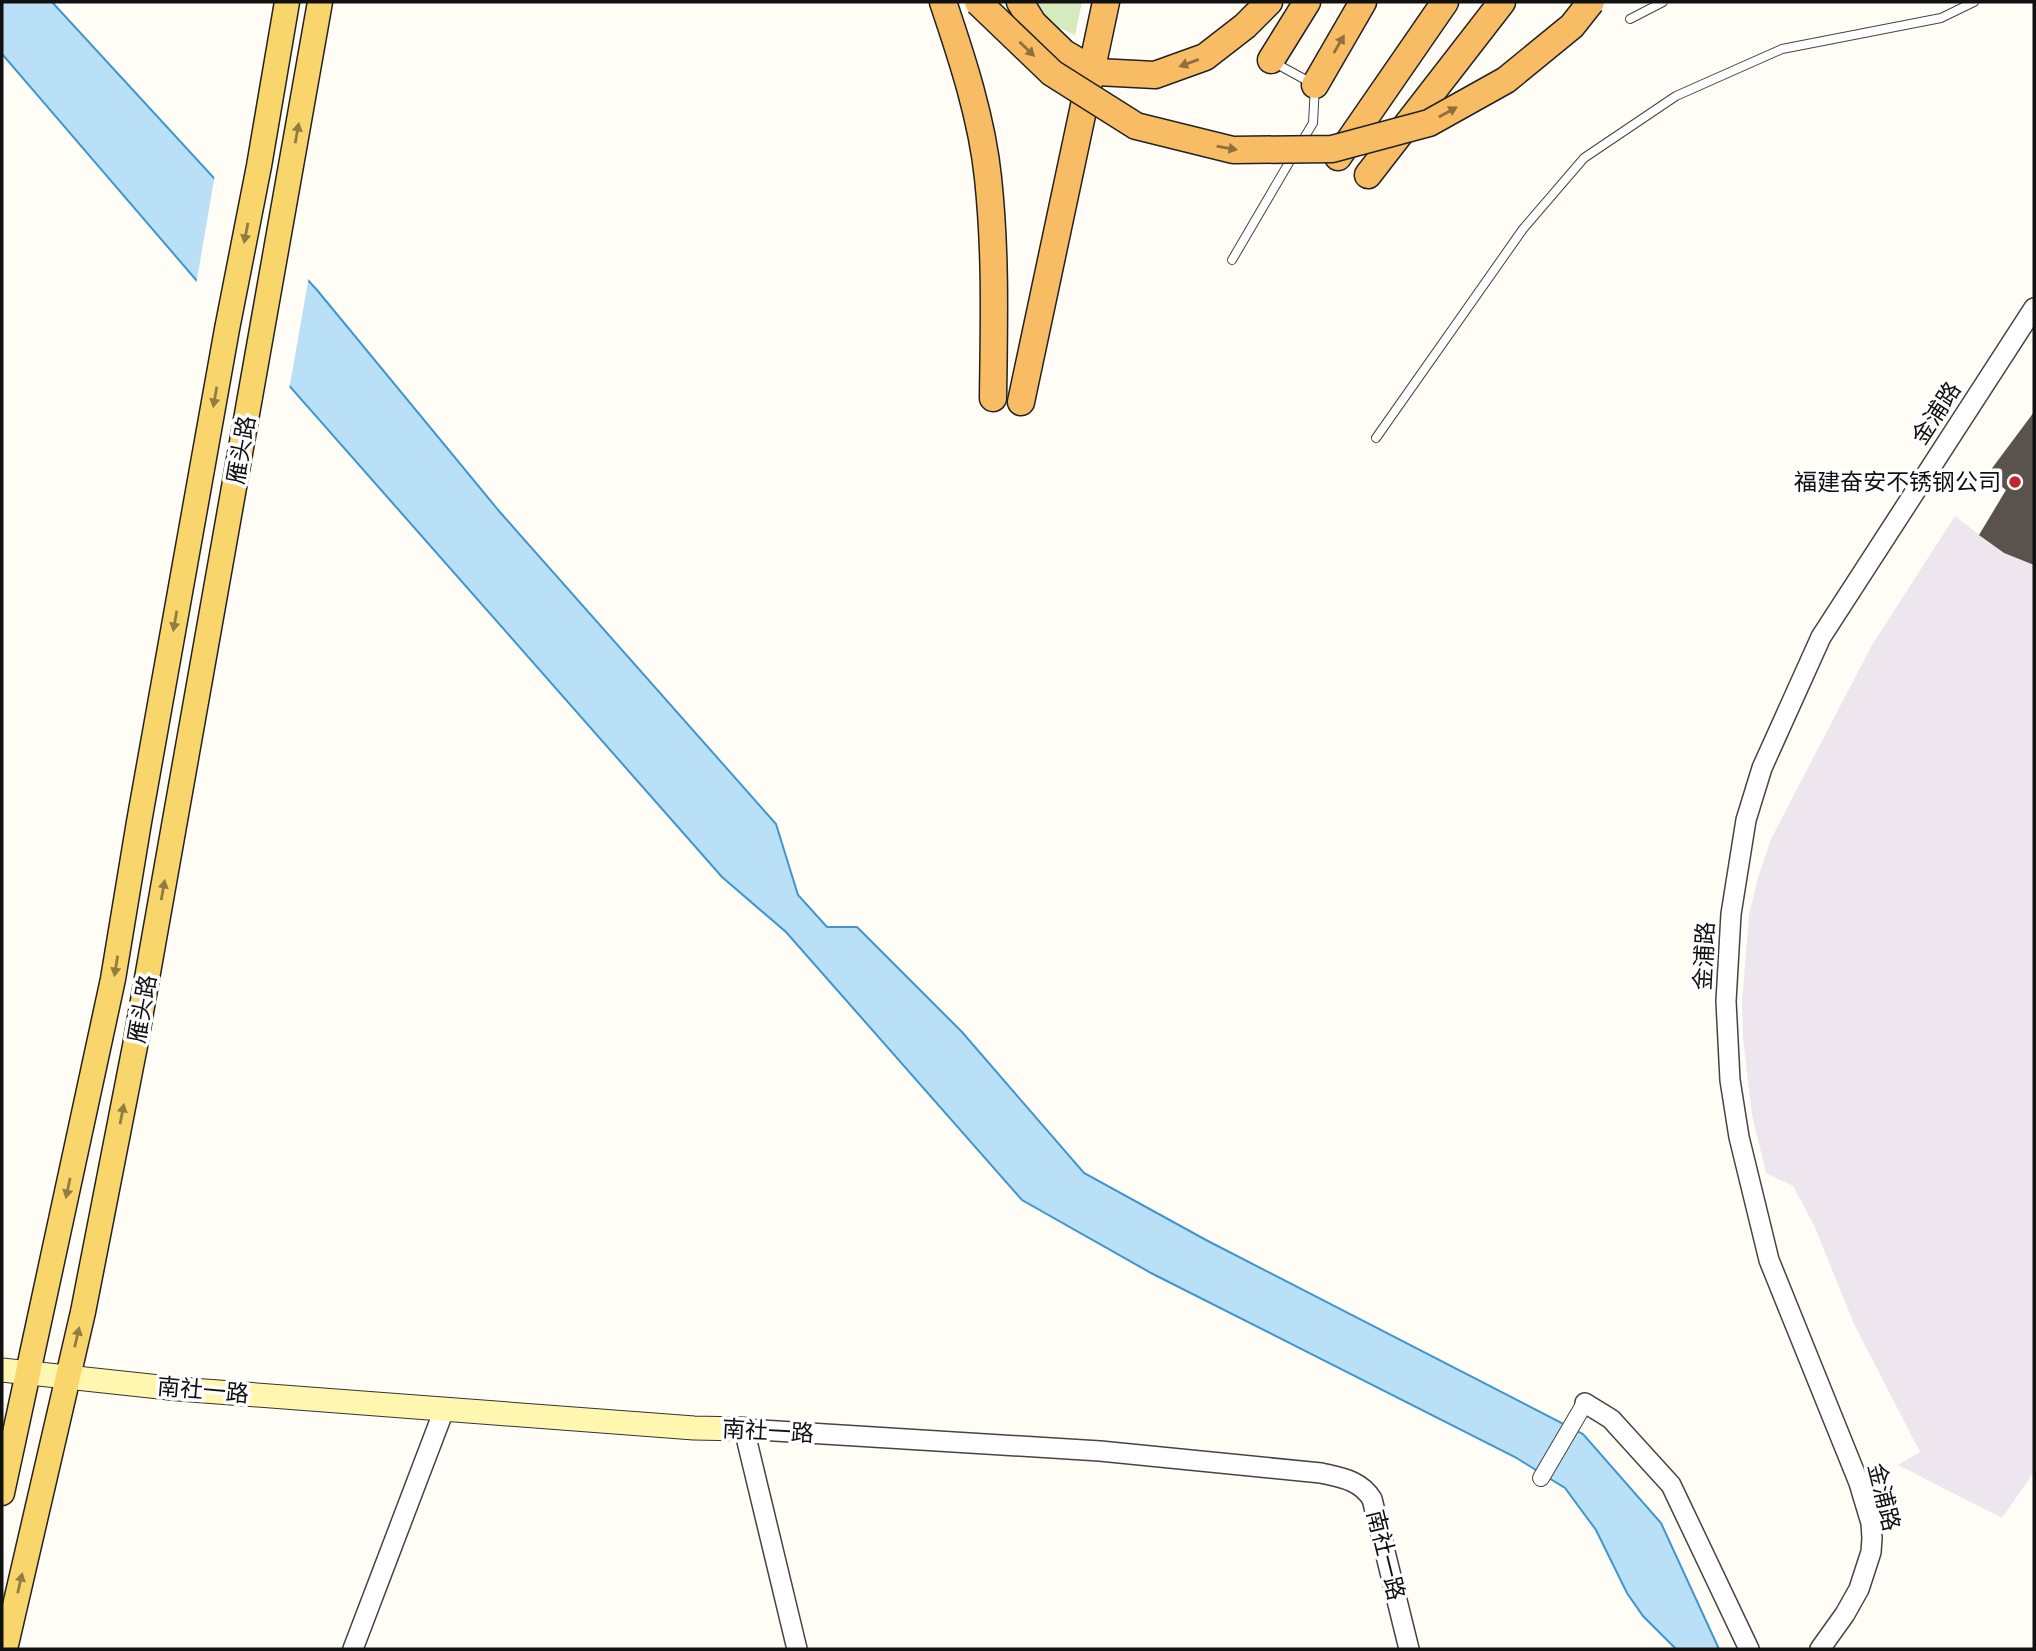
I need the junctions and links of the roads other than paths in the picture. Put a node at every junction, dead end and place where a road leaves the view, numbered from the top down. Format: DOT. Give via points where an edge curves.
graph roads {
  1 [pos="287,2"];
  2 [pos="320,2"];
  3 [pos="943,2"];
  4 [pos="978,2"];
  5 [pos="1020,2"];
  6 [pos="1106,2"];
  7 [pos="1269,2"];
  8 [pos="1307,2"];
  9 [pos="1363,2"];
  10 [pos="1445,2"];
  11 [pos="1502,2"];
  12 [pos="1591,2"];
  13 [pos="1663,2"];
  14 [pos="1974,2"];
  15 [pos="1630,19"];
  16 [pos="1271,60"];
  17 [pos="1315,85"];
  18 [pos="1338,159"];
  19 [pos="1368,175"];
  20 [pos="1232,260"];
  21 [pos="2034,308"];
  22 [pos="993,398"];
  23 [pos="1021,402"];
  24 [pos="1376,438"];
  25 [pos="2,1370"];
  26 [pos="28,1372"];
  27 [pos="68,1377"];
  28 [pos="1582,1408"];
  29 [pos="444,1409"];
  30 [pos="744,1429"];
  31 [pos="1541,1478"];
  32 [pos="2,1493"];
  33 [pos="5,1649"];
  34 [pos="353,1649"];
  35 [pos="797,1649"];
  36 [pos="1409,1649"];
  37 [pos="1749,1649"];
  38 [pos="1820,1649"];
  1 -- 26 [label="main road, 雁头路, one-way" via="113,979"];
  27 -- 2 [label="main road, 雁头路, one-way" via="135,1046"];
  3 -- 22 [label="highway" via="966,68 988,175 995,281"];
  4 -- 12 [label="highway, one-way, bridge" via="1052,73 1136,126 1233,150 1332,149 1429,122 1506,80 1572,26"];
  7 -- 5 [label="highway, one-way" via="1205,57 1155,75 1097,72 1064,53 1033,23"];
  6 -- 23 [label="highway"];
  8 -- 16 [label="highway"];
  17 -- 9 [label="highway, one-way"];
  10 -- 18 [label="highway"];
  11 -- 19 [label="highway"];
  13 -- 15 [label="lane"];
  14 -- 24 [label="lane" via="1941,18 1782,49 1675,96 1584,158 1523,229"];
  16 -- 17 [label="lane"];
  17 -- 20 [label="lane" via="1313,122"];
  21 -- 38 [label="street, 金浦路" via="1821,637 1762,768 1746,820 1731,914 1726,1001 1730,1080 1739,1137 1769,1260 1859,1483 1871,1524 1871,1552 1859,1588"];
  25 -- 26 [label="main road, 南社一路"];
  26 -- 27 [label="main road, 南社一路"];
  26 -- 32 [label="main road, 雁头路"];
  27 -- 29 [label="main road, 南社一路"];
  33 -- 27 [label="main road, 雁头路, one-way"];
  28 -- 31 [label="street"];
  28 -- 37 [label="street" via="1611,1419 1671,1485"];
  29 -- 30 [label="main road, 南社一路"];
  29 -- 34 [label="street"];
  30 -- 35 [label="street"];
  30 -- 36 [label="street, 南社一路" via="1100,1451 1344,1478 1360,1485 1373,1499"];
}
